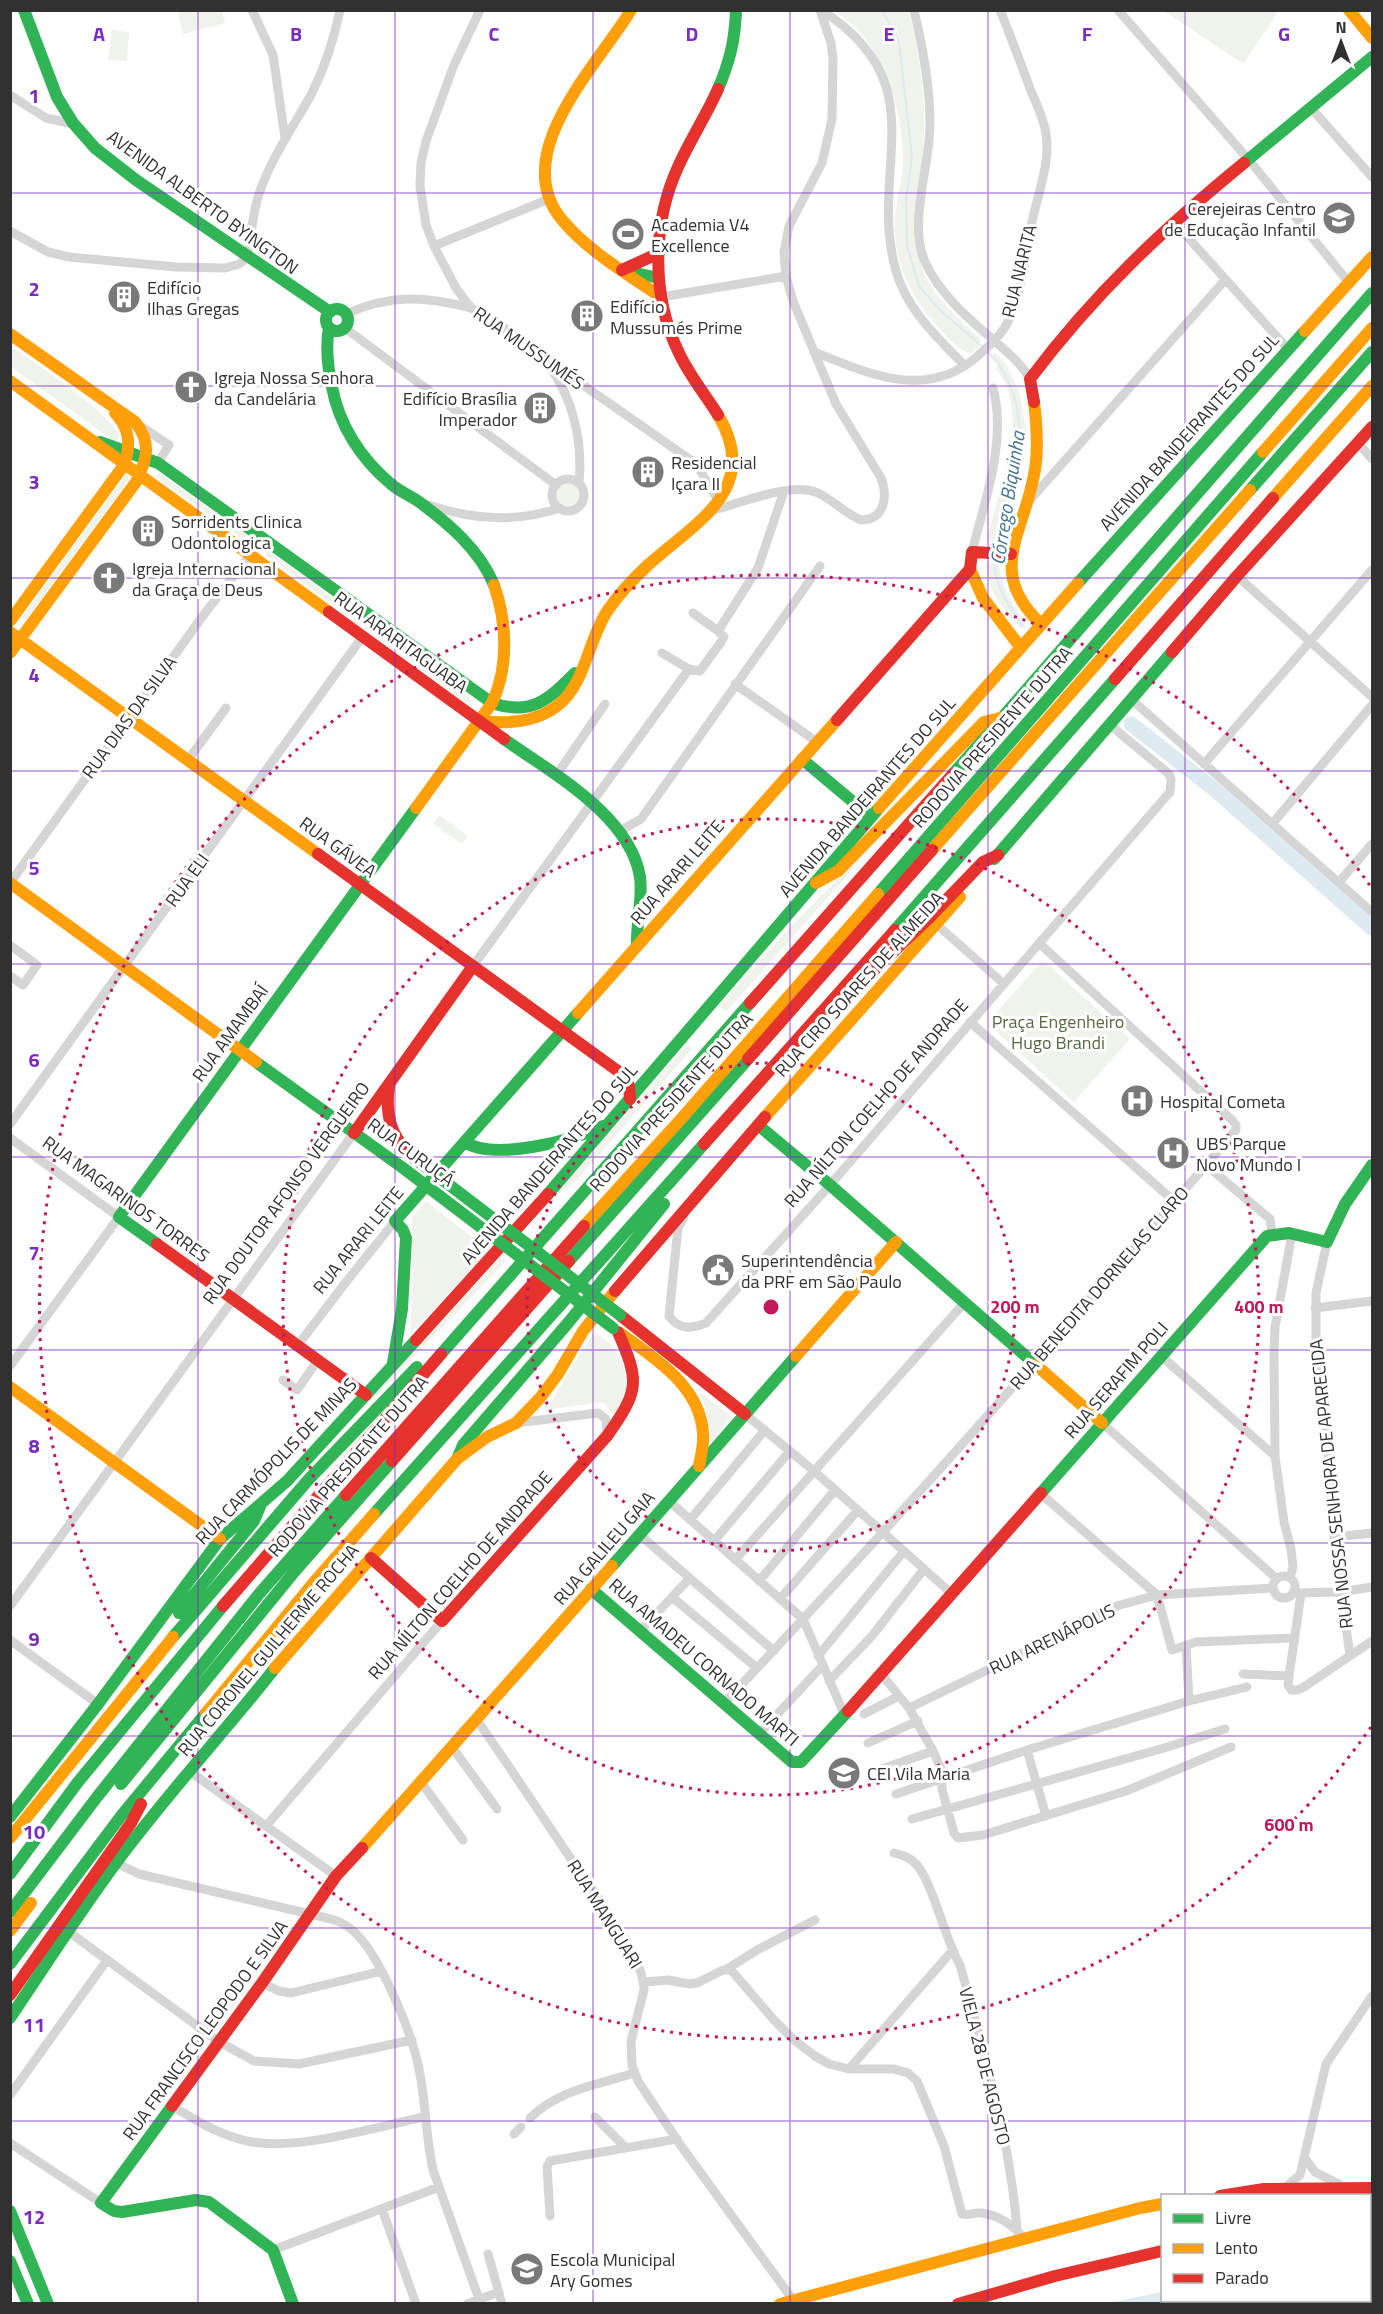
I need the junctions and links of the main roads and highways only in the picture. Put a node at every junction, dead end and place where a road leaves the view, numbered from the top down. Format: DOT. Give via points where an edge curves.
graph roads {
  1 [pos="24,10"];
  2 [pos="631,10"];
  3 [pos="736,10"];
  4 [pos="1349,10"];
  5 [pos="1372,38"];
  6 [pos="1372,57"];
  7 [pos="659,253"];
  8 [pos="1372,257"];
  9 [pos="622,270"];
  10 [pos="659,278"];
  11 [pos="1372,293"];
  12 [pos="661,297"];
  13 [pos="330,312"];
  14 [pos="329,328"];
  15 [pos="1372,328"];
  16 [pos="10,334"];
  17 [pos="1372,352"];
  18 [pos="12,386"];
  19 [pos="1372,387"];
  20 [pos="107,403"];
  21 [pos="1372,427"];
  22 [pos="93,441"];
  23 [pos="129,452"];
  24 [pos="152,460"];
  25 [pos="124,465"];
  26 [pos="140,475"];
  27 [pos="1008,554"];
  28 [pos="970,569"];
  29 [pos="10,621"];
  30 [pos="1041,624"];
  31 [pos="15,636"];
  32 [pos="1021,648"];
  33 [pos="10,653"];
  34 [pos="580,668"];
  35 [pos="500,678"];
  36 [pos="480,696"];
  37 [pos="492,703"];
  38 [pos="1005,716"];
  39 [pos="479,721"];
  40 [pos="802,759"];
  41 [pos="871,817"];
  42 [pos="998,855"];
  43 [pos="10,883"];
  44 [pos="816,883"];
  45 [pos="360,885"];
  46 [pos="641,906"];
  47 [pos="655,925"];
  48 [pos="637,946"];
  49 [pos="473,966"];
  50 [pos="834,999"];
  51 [pos="562,1031"];
  52 [pos="240,1051"];
  53 [pos="390,1082"];
  54 [pos="630,1099"];
  55 [pos="614,1119"];
  56 [pos="758,1125"];
  57 [pos="354,1132"];
  58 [pos="465,1142"];
  59 [pos="690,1159"];
  60 [pos="1372,1165"];
  61 [pos="119,1216"];
  62 [pos="896,1242"];
  63 [pos="508,1276"];
  64 [pos="615,1330"];
  65 [pos="393,1364"];
  66 [pos="10,1388"];
  67 [pos="366,1395"];
  68 [pos="746,1414"];
  69 [pos="516,1423"];
  70 [pos="1102,1423"];
  71 [pos="457,1459"];
  72 [pos="699,1467"];
  73 [pos="261,1504"];
  74 [pos="220,1539"];
  75 [pos="371,1558"];
  76 [pos="591,1589"];
  77 [pos="175,1699"];
  78 [pos="82,1749"];
  79 [pos="792,1762"];
  80 [pos="158,1772"];
  81 [pos="10,1817"];
  82 [pos="10,1838"];
  83 [pos="10,1874"];
  84 [pos="336,1876"];
  85 [pos="10,1894"];
  86 [pos="10,1912"];
  87 [pos="10,1931"];
  88 [pos="10,1964"];
  89 [pos="10,1995"];
  90 [pos="10,2018"];
  91 [pos="1372,2188"];
  92 [pos="1237,2194"];
  93 [pos="1161,2204"];
  94 [pos="10,2211"];
  95 [pos="1161,2251"];
  96 [pos="10,2261"];
  97 [pos="28,2304"];
  98 [pos="48,2304"];
  99 [pos="293,2304"];
  100 [pos="780,2304"];
  101 [pos="958,2304"];
  1 -- 13 [label="main road, AVENIDA ALBERTO BYINGTON" via="73,124 111,160"];
  2 -- 9 [label="main road" via="559,120 548,153 546,184 549,199 567,227"];
  3 -- 7 [label="main road" via="734,43 724,80 682,155 667,193"];
  4 -- 5 [label="main road"];
  6 -- 27 [label="main road" via="1175,223 1085,308 1052,347 1030,379 1037,450 1028,503"];
  7 -- 9 [label="main road"];
  7 -- 10 [label="main road"];
  8 -- 30 [label="main road, AVENIDA BANDEIRANTES DO SUL"];
  9 -- 10 [label="main road"];
  9 -- 12 [label="main road"];
  10 -- 12 [label="main road"];
  11 -- 38 [label="main road, RODOVIA PRESIDENTE DUTRA"];
  12 -- 34 [label="main road" via="677,351 730,439 732,462 728,484 717,506 699,525 634,578 605,615"];
  13 -- 14 [label="main road" via="326,318"];
  13 -- 14 [label="main road" via="336,309 346,314 348,321 335,331"];
  14 -- 35 [label="main road, RUA AMAMBAÍ" via="327,349 332,388 343,422 356,445 390,483 418,501 467,544 492,576 505,624"];
  15 -- 77 [label="main road, RODOVIA PRESIDENTE DUTRA" via="702,1095 266,1586"];
  16 -- 20 [label="main road"];
  17 -- 87 [label="main road, RODOVIA PRESIDENTE DUTRA" via="295,1571 105,1804"];
  18 -- 22 [label="main road, RUA ARARITAGUABA"];
  19 -- 50 [label="main road"];
  20 -- 23 [label="main road" via="127,428"];
  20 -- 24 [label="main road" via="135,422 146,436"];
  21 -- 42 [label="main road, RUA CIRO SOARES DE ALMEIDA" via="1237,576"];
  22 -- 23 [label="main road, RUA ARARITAGUABA"];
  22 -- 25 [label="main road, RUA ARARITAGUABA"];
  23 -- 24 [label="main road, RUA ARARITAGUABA"];
  23 -- 25 [label="main road"];
  24 -- 26 [label="main road"];
  24 -- 36 [label="main road, RUA ARARITAGUABA"];
  25 -- 26 [label="main road, RUA ARARITAGUABA"];
  25 -- 29 [label="main road"];
  26 -- 31 [label="main road"];
  26 -- 39 [label="main road, RUA ARARITAGUABA"];
  27 -- 28 [label="main road" via="972,552"];
  27 -- 30 [label="main road" via="1016,592"];
  28 -- 32 [label="main road" via="983,598"];
  28 -- 40 [label="main road, RUA ARARI LEITE"];
  30 -- 32 [label="main road, AVENIDA BANDEIRANTES DO SUL"];
  31 -- 33 [label="main road"];
  31 -- 45 [label="main road, RUA GÁVEA"];
  32 -- 41 [label="main road, AVENIDA BANDEIRANTES DO SUL"];
  34 -- 37 [label="main road, RUA ARARITAGUABA" via="536,706 515,710"];
  34 -- 39 [label="main road" via="565,698 546,713 516,722"];
  35 -- 36 [label="main road"];
  35 -- 37 [label="main road, RUA AMAMBAÍ"];
  36 -- 37 [label="main road, RUA ARARITAGUABA"];
  37 -- 39 [label="main road, RUA AMAMBAÍ"];
  38 -- 44 [label="main road" via="984,722 838,871"];
  38 -- 63 [label="main road, RODOVIA PRESIDENTE DUTRA"];
  39 -- 45 [label="main road, RUA AMAMBAÍ"];
  39 -- 46 [label="main road, RUA ARARITAGUABA" via="593,803 620,831 637,865"];
  40 -- 41 [label="main road"];
  40 -- 47 [label="main road, RUA ARARI LEITE"];
  41 -- 44 [label="main road, AVENIDA BANDEIRANTES DO SUL"];
  42 -- 50 [label="main road" via="983,862 869,975"];
  42 -- 56 [label="main road, RUA CIRO SOARES DE ALMEIDA"];
  43 -- 52 [label="main road, RUA CURUÇÁ"];
  44 -- 54 [label="main road, AVENIDA BANDEIRANTES DO SUL"];
  45 -- 49 [label="main road, RUA GÁVEA"];
  45 -- 52 [label="main road, RUA AMAMBAÍ"];
  46 -- 47 [label="main road"];
  46 -- 48 [label="main road, RUA ARARITAGUABA"];
  47 -- 48 [label="main road, RUA ARARI LEITE"];
  48 -- 51 [label="main road, RUA ARARI LEITE"];
  49 -- 51 [label="main road, RUA GÁVEA"];
  49 -- 53 [label="main road, RUA DOUTOR AFONSO VERGUEIRO"];
  50 -- 59 [label="main road"];
  51 -- 54 [label="main road, RUA GÁVEA" via="622,1074 629,1086"];
  51 -- 58 [label="main road, RUA ARARI LEITE"];
  52 -- 57 [label="main road, RUA CURUÇÁ"];
  52 -- 61 [label="main road, RUA AMAMBAÍ"];
  53 -- 57 [label="main road, RUA DOUTOR AFONSO VERGUEIRO"];
  53 -- 68 [label="main road, RUA CURUÇÁ, bridge" via="386,1106 391,1133 410,1155"];
  54 -- 55 [label="main road, AVENIDA BANDEIRANTES DO SUL"];
  55 -- 58 [label="main road" via="584,1136 554,1143 484,1150"];
  55 -- 65 [label="main road, AVENIDA BANDEIRANTES DO SUL"];
  56 -- 62 [label="main road"];
  56 -- 69 [label="main road, RUA CIRO SOARES DE ALMEIDA" via="590,1322 550,1386"];
  57 -- 64 [label="main road, RUA CURUÇÁ, bridge"];
  58 -- 65 [label="main road, RUA ARARI LEITE" via="395,1221 406,1238 402,1309"];
  59 -- 71 [label="main road" via="664,1204 463,1445"];
  59 -- 80 [label="main road" via="322,1573"];
  60 -- 70 [label="main road, RUA SERAFIM POLI" via="1345,1204 1327,1242 1292,1234 1267,1236"];
  61 -- 67 [label="main road, RUA MAGARINOS TORRES"];
  62 -- 68 [label="main road, RUA GALILEU GAIA"];
  62 -- 70 [label="main road"];
  63 -- 78 [label="main road" via="377,1407 255,1539"];
  63 -- 83 [label="main road, RODOVIA PRESIDENTE DUTRA" via="213,1618 78,1782"];
  64 -- 72 [label="main road, RUA CURUÇÁ" via="676,1377 696,1402 704,1435"];
  64 -- 75 [label="main road, RUA NÍLTON COELHO DE ANDRADE" via="633,1367 634,1391 629,1406 607,1437 442,1621"];
  65 -- 67 [label="main road, RUA CARMÓPOLIS DE MINAS"];
  66 -- 74 [label="main road"];
  67 -- 73 [label="main road, RUA CARMÓPOLIS DE MINAS"];
  68 -- 72 [label="main road, RUA GALILEU GAIA"];
  69 -- 71 [label="main road, RUA CORONEL GUILHERME ROCHA" via="487,1437"];
  70 -- 79 [label="main road, RUA SERAFIM POLI" via="805,1760"];
  71 -- 75 [label="main road, RUA CORONEL GUILHERME ROCHA"];
  72 -- 76 [label="main road, RUA GALILEU GAIA"];
  73 -- 74 [label="main road, RUA CARMÓPOLIS DE MINAS"];
  73 -- 78 [label="main road" via="254,1521 108,1707"];
  74 -- 81 [label="main road, RUA CARMÓPOLIS DE MINAS"];
  75 -- 90 [label="main road, RUA CORONEL GUILHERME ROCHA" via="189,1771 116,1863"];
  76 -- 79 [label="main road, RUA AMADEU CORNADO MARTI"];
  76 -- 84 [label="main road, RUA GALILEU GAIA"];
  77 -- 85 [label="main road" via="152,1714"];
  77 -- 86 [label="main road, RODOVIA PRESIDENTE DUTRA"];
  78 -- 82 [label="main road"];
  80 -- 88 [label="main road"];
  80 -- 89 [label="main road" via="130,1823"];
  84 -- 99 [label="main road, RUA FRANCISCO LEOPODO E SILVA" via="101,2203 122,2212 196,2200 209,2202 273,2250"];
  91 -- 92 [label="main road" via="1281,2189"];
  93 -- 100 [label="main road" via="1020,2234"];
  94 -- 98 [label="main road"];
  95 -- 101 [label="main road"];
  96 -- 97 [label="main road"];
}
